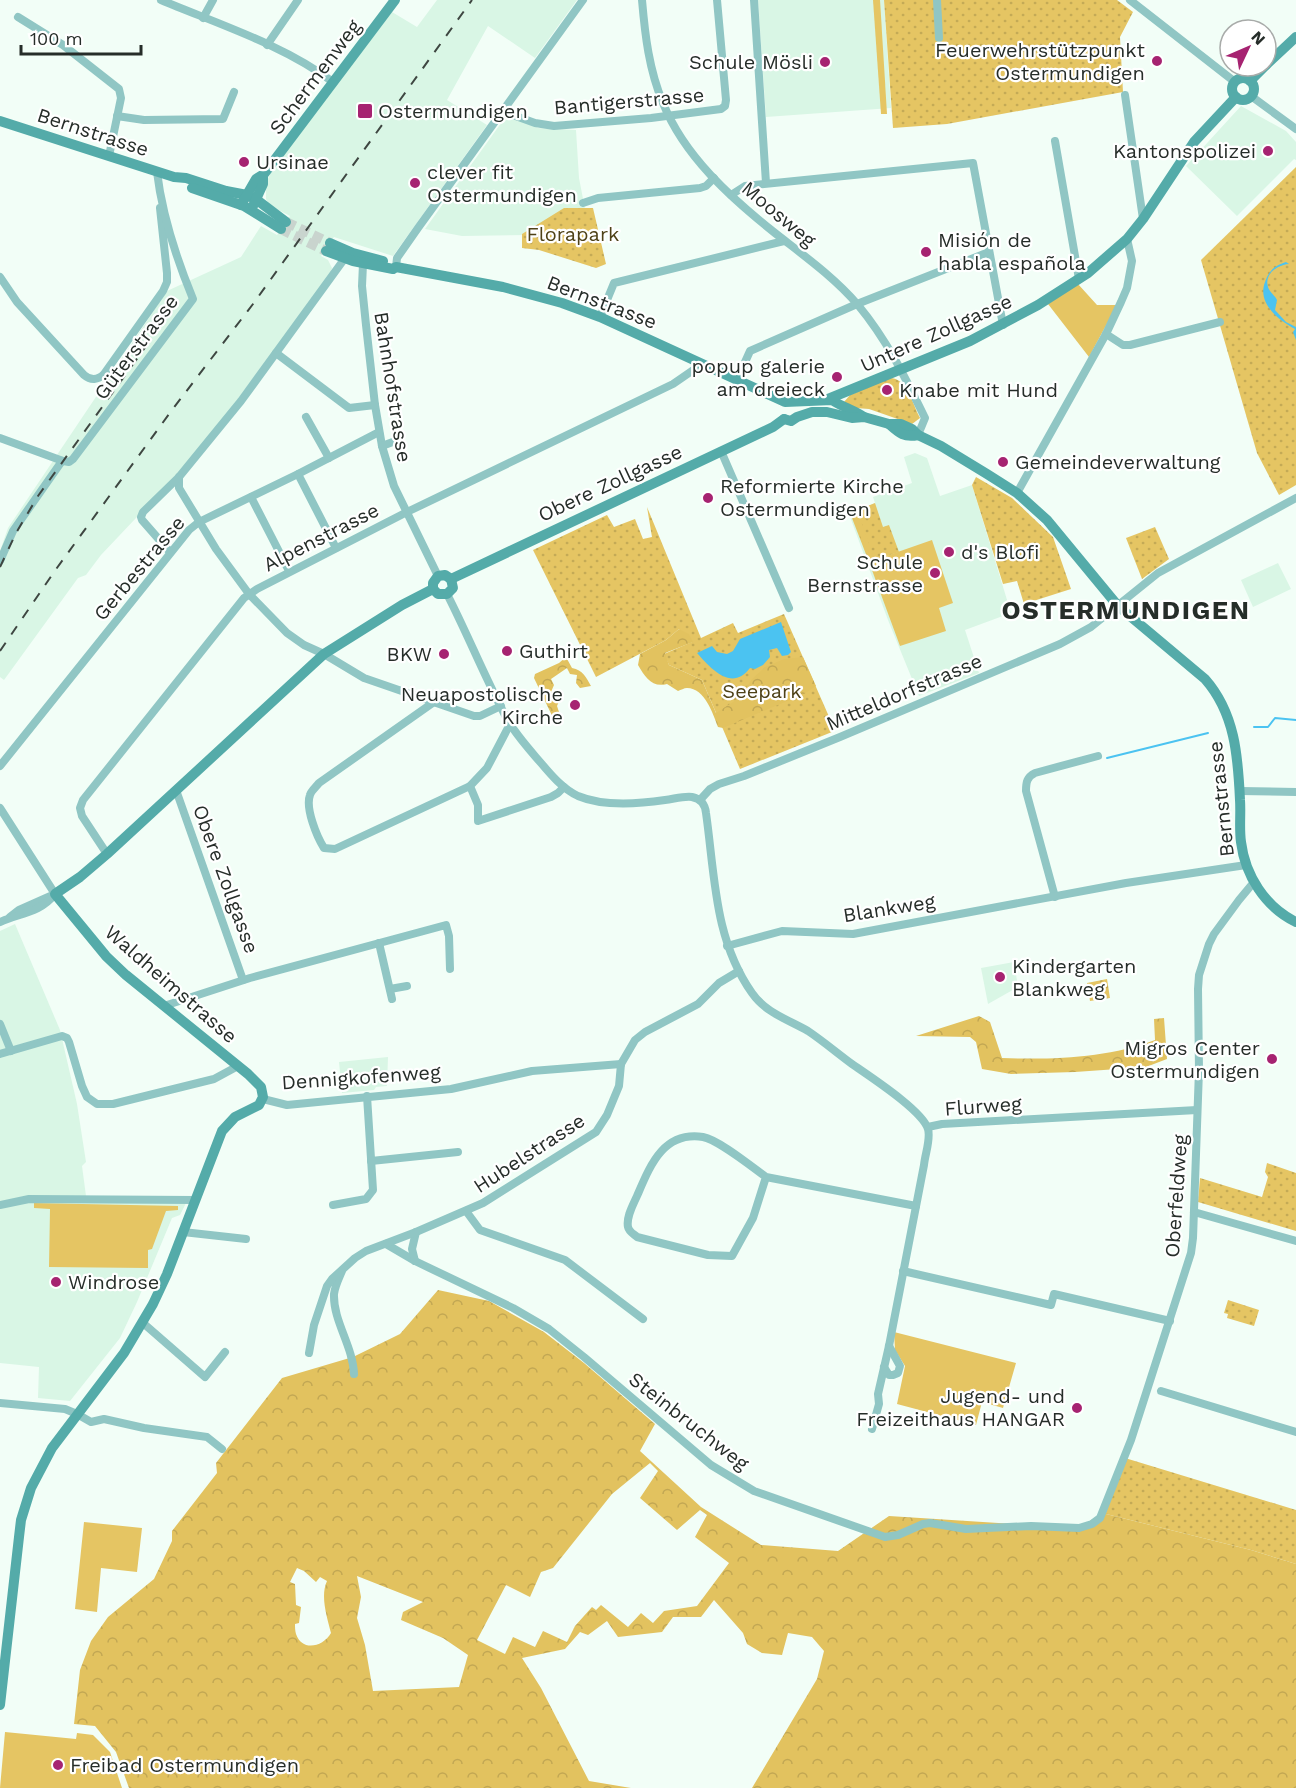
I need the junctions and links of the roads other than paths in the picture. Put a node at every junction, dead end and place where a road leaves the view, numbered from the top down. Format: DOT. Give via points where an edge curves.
graph roads {
  1 [pos="161,0"];
  2 [pos="213,0"];
  3 [pos="298,0"];
  4 [pos="395,0"];
  5 [pos="583,0"];
  6 [pos="642,0"];
  7 [pos="717,0"];
  8 [pos="754,0"];
  9 [pos="937,0"];
  10 [pos="1130,0"];
  11 [pos="18,16"];
  12 [pos="203,18"];
  13 [pos="1296,37"];
  14 [pos="939,38"];
  15 [pos="267,45"];
  16 [pos="1278,54"];
  17 [pos="1253,78"];
  18 [pos="1250,81"];
  19 [pos="333,82"];
  20 [pos="1235,82"];
  21 [pos="234,92"];
  22 [pos="1125,94"];
  23 [pos="1251,96"];
  24 [pos="1236,97"];
  25 [pos="502,111"];
  26 [pos="117,116"];
  27 [pos="668,116"];
  28 [pos="0,121"];
  29 [pos="1296,129"];
  30 [pos="1054,141"];
  31 [pos="109,156"];
  32 [pos="157,172"];
  33 [pos="714,178"];
  34 [pos="766,183"];
  35 [pos="731,195"];
  36 [pos="160,199"];
  37 [pos="246,201"];
  38 [pos="583,203"];
  39 [pos="1143,219"];
  40 [pos="283,226"];
  41 [pos="1127,239"];
  42 [pos="784,241"];
  43 [pos="989,252"];
  44 [pos="345,258"];
  45 [pos="364,260"];
  46 [pos="396,267"];
  47 [pos="0,277"];
  48 [pos="1079,279"];
  49 [pos="857,304"];
  50 [pos="600,317"];
  51 [pos="1220,322"];
  52 [pos="1003,325"];
  53 [pos="1106,334"];
  54 [pos="276,352"];
  55 [pos="702,364"];
  56 [pos="901,369"];
  57 [pos="737,380"];
  58 [pos="832,401"];
  59 [pos="789,402"];
  60 [pos="375,405"];
  61 [pos="827,412"];
  62 [pos="306,417"];
  63 [pos="797,417"];
  64 [pos="864,417"];
  65 [pos="784,419"];
  66 [pos="380,432"];
  67 [pos="918,435"];
  68 [pos="0,438"];
  69 [pos="398,440"];
  70 [pos="382,446"];
  71 [pos="721,452"];
  72 [pos="329,458"];
  73 [pos="62,461"];
  74 [pos="298,474"];
  75 [pos="178,481"];
  76 [pos="1017,493"];
  77 [pos="251,497"];
  78 [pos="1296,498"];
  79 [pos="407,512"];
  80 [pos="199,522"];
  81 [pos="336,549"];
  82 [pos="170,552"];
  83 [pos="0,561"];
  84 [pos="289,571"];
  85 [pos="438,576"];
  86 [pos="451,579"];
  87 [pos="433,589"];
  88 [pos="249,594"];
  89 [pos="447,594"];
  90 [pos="1118,606"];
  91 [pos="789,608"];
  92 [pos="324,654"];
  93 [pos="434,702"];
  94 [pos="501,706"];
  95 [pos="510,724"];
  96 [pos="1098,756"];
  97 [pos="0,766"];
  98 [pos="470,786"];
  99 [pos="564,786"];
  100 [pos="176,790"];
  101 [pos="1239,791"];
  102 [pos="1296,792"];
  103 [pos="700,801"];
  104 [pos="0,807"];
  105 [pos="107,854"];
  106 [pos="1246,865"];
  107 [pos="1254,882"];
  108 [pos="55,894"];
  109 [pos="1055,897"];
  110 [pos="0,922"];
  111 [pos="1296,922"];
  112 [pos="379,943"];
  113 [pos="728,946"];
  114 [pos="450,969"];
  115 [pos="739,971"];
  116 [pos="243,980"];
  117 [pos="407,986"];
  118 [pos="390,989"];
  119 [pos="392,999"];
  120 [pos="164,1006"];
  121 [pos="0,1024"];
  122 [pos="11,1050"];
  123 [pos="0,1054"];
  124 [pos="621,1064"];
  125 [pos="238,1066"];
  126 [pos="368,1096"];
  127 [pos="263,1099"];
  128 [pos="1197,1110"];
  129 [pos="928,1128"];
  130 [pos="458,1152"];
  131 [pos="371,1161"];
  132 [pos="766,1177"];
  133 [pos="195,1200"];
  134 [pos="0,1205"];
  135 [pos="333,1205"];
  136 [pos="916,1206"];
  137 [pos="466,1211"];
  138 [pos="1194,1212"];
  139 [pos="183,1232"];
  140 [pos="416,1233"];
  141 [pos="246,1239"];
  142 [pos="1296,1241"];
  143 [pos="386,1244"];
  144 [pos="415,1261"];
  145 [pos="342,1270"];
  146 [pos="903,1271"];
  147 [pos="643,1319"];
  148 [pos="1170,1321"];
  149 [pos="143,1323"];
  150 [pos="889,1346"];
  151 [pos="225,1352"];
  152 [pos="309,1353"];
  153 [pos="884,1367"];
  154 [pos="354,1374"];
  155 [pos="1161,1391"];
  156 [pos="0,1403"];
  157 [pos="77,1414"];
  158 [pos="872,1428"];
  159 [pos="1296,1432"];
  160 [pos="222,1449"];
  161 [pos="1102,1513"];
  162 [pos="0,1705"];
  1 -- 12 [label="street"];
  2 -- 12 [label="street"];
  3 -- 15 [label="street"];
  4 -- 19 [label="street, Schermenweg"];
  5 -- 25 [label="street"];
  6 -- 27 [label="street, Moosweg" via="650,63"];
  7 -- 27 [label="street, Bantigerstrasse" via="726,104 718,110"];
  8 -- 34 [label="street"];
  9 -- 14 [label="street"];
  10 -- 20 [label="street"];
  11 -- 26 [label="street" via="116,86 121,96"];
  12 -- 15 [label="street"];
  13 -- 16 [label="street"];
  15 -- 19 [label="street"];
  17 -- 18 [label="street"];
  18 -- 20 [label="street"];
  18 -- 23 [label="street" via="1254,88"];
  19 -- 37 [label="street, Schermenweg" via="256,179"];
  20 -- 24 [label="street" via="1232,88"];
  21 -- 26 [label="street" via="223,118 144,120"];
  22 -- 39 [label="street"];
  23 -- 24 [label="street" via="1242,100"];
  23 -- 29 [label="street"];
  24 -- 39 [label="street, Untere Zollgasse" via="1185,154"];
  25 -- 27 [label="street, Bantigerstrasse" via="554,126"];
  25 -- 46 [label="street" via="397,258"];
  26 -- 31 [label="street"];
  27 -- 33 [label="street, Moosweg"];
  28 -- 31 [label="street, Bernstrasse"];
  30 -- 48 [label="street"];
  31 -- 32 [label="street, Bernstrasse"];
  32 -- 36 [label="street, Güterstrasse"];
  32 -- 37 [label="street, Bernstrasse" via="226,191"];
  33 -- 35 [label="street, Moosweg"];
  33 -- 38 [label="street" via="700,188 597,198"];
  34 -- 35 [label="street" via="745,186"];
  34 -- 43 [label="street" via="973,163"];
  35 -- 42 [label="street, Moosweg"];
  36 -- 47 [label="street" via="167,282 97,379 84,375 17,302"];
  36 -- 73 [label="street, Güterstrasse" via="193,299 73,459"];
  37 -- 40 [label="street, Bernstrasse"];
  39 -- 41 [label="street, Untere Zollgasse"];
  41 -- 48 [label="street, Untere Zollgasse"];
  41 -- 53 [label="street" via="1132,257 1129,279"];
  42 -- 49 [label="street, Moosweg"];
  42 -- 50 [label="street" via="614,283"];
  43 -- 49 [label="street"];
  43 -- 52 [label="street"];
  44 -- 45 [label="street, Bernstrasse"];
  44 -- 45 [label="street, Bernstrasse" via="328,247"];
  44 -- 54 [label="street"];
  45 -- 46 [label="street, Bernstrasse" via="392,263"];
  45 -- 60 [label="street, Bahnhofstrasse" via="363,295"];
  46 -- 50 [label="street, Bernstrasse" via="525,292"];
  48 -- 52 [label="street, Untere Zollgasse"];
  49 -- 56 [label="street, Moosweg"];
  49 -- 57 [label="street" via="750,351"];
  50 -- 55 [label="street, Bernstrasse"];
  51 -- 53 [label="street" via="1130,345"];
  52 -- 56 [label="street, Untere Zollgasse"];
  53 -- 76 [label="street"];
  54 -- 60 [label="street" via="349,408"];
  54 -- 75 [label="street"];
  55 -- 57 [label="street, Bernstrasse"];
  55 -- 79 [label="street, Alpenstrasse" via="673,384"];
  56 -- 58 [label="street, Untere Zollgasse"];
  56 -- 67 [label="street, Moosweg" via="925,418"];
  57 -- 59 [label="street, Bernstrasse"];
  58 -- 59 [label="street, Bernstrasse"];
  58 -- 61 [label="street, Bernstrasse" via="834,408"];
  58 -- 64 [label="street, Bernstrasse"];
  59 -- 63 [label="street" via="799,409"];
  59 -- 65 [label="street" via="780,406"];
  60 -- 66 [label="street, Bahnhofstrasse"];
  61 -- 63 [label="street, Bernstrasse"];
  61 -- 64 [label="street, Bernstrasse"];
  62 -- 72 [label="street"];
  63 -- 65 [label="street, Bernstrasse" via="791,421"];
  64 -- 67 [label="street, Bernstrasse" via="889,424 909,437"];
  65 -- 71 [label="street, Obere Zollgasse"];
  66 -- 70 [label="street, Bahnhofstrasse"];
  66 -- 72 [label="street, Gerbestrasse"];
  67 -- 76 [label="street, Bernstrasse"];
  68 -- 73 [label="street"];
  69 -- 70 [label="street"];
  70 -- 79 [label="street, Bahnhofstrasse"];
  71 -- 86 [label="street, Obere Zollgasse"];
  71 -- 91 [label="street"];
  72 -- 74 [label="street, Gerbestrasse"];
  73 -- 83 [label="street" via="13,531"];
  74 -- 77 [label="street, Gerbestrasse"];
  74 -- 81 [label="street"];
  75 -- 80 [label="street"];
  75 -- 82 [label="street" via="141,517"];
  76 -- 90 [label="street, Bernstrasse" via="1047,520"];
  77 -- 80 [label="street, Gerbestrasse"];
  77 -- 84 [label="street"];
  78 -- 90 [label="street, Mitteldorfstrasse" via="1158,573"];
  79 -- 81 [label="street, Alpenstrasse"];
  79 -- 85 [label="street, Bahnhofstrasse"];
  80 -- 82 [label="street, Gerbestrasse"];
  80 -- 88 [label="street"];
  81 -- 84 [label="street, Alpenstrasse"];
  82 -- 97 [label="street, Gerbestrasse"];
  84 -- 88 [label="street, Alpenstrasse"];
  85 -- 86 [label="street"];
  85 -- 87 [label="street"];
  86 -- 89 [label="street" via="453,588"];
  87 -- 89 [label="street"];
  87 -- 92 [label="street, Obere Zollgasse"];
  88 -- 92 [label="street" via="288,633"];
  88 -- 105 [label="street, Alpenstrasse" via="83,800 80,812"];
  89 -- 94 [label="street"];
  90 -- 101 [label="street, Bernstrasse" via="1215,690 1232,727"];
  90 -- 103 [label="street, Mitteldorfstrasse" via="1060,644 719,784"];
  92 -- 93 [label="street" via="372,681"];
  92 -- 100 [label="street, Obere Zollgasse"];
  93 -- 94 [label="street" via="479,717"];
  93 -- 98 [label="street" via="319,783 310,794 309,805 317,838 324,848 335,849"];
  94 -- 95 [label="street"];
  95 -- 98 [label="street" via="488,768"];
  95 -- 99 [label="street"];
  96 -- 109 [label="street" via="1035,773 1026,782"];
  98 -- 99 [label="street" via="478,806 478,821 551,797"];
  99 -- 103 [label="street" via="598,802 687,797"];
  100 -- 105 [label="street, Obere Zollgasse"];
  100 -- 116 [label="street, Obere Zollgasse"];
  101 -- 102 [label="street"];
  101 -- 106 [label="street, Bernstrasse" via="1240,839"];
  103 -- 113 [label="street, Flurweg" via="706,809"];
  104 -- 108 [label="street"];
  105 -- 108 [label="street, Obere Zollgasse"];
  106 -- 107 [label="street, Bernstrasse"];
  106 -- 109 [label="street, Blankweg"];
  107 -- 111 [label="street, Bernstrasse" via="1267,900"];
  107 -- 128 [label="street, Oberfeldweg" via="1214,934 1199,975"];
  108 -- 110 [label="street, Obere Zollgasse" via="48,903"];
  108 -- 120 [label="street, Waldheimstrasse" via="106,956"];
  109 -- 113 [label="street, Blankweg" via="853,934 782,931"];
  112 -- 114 [label="street" via="446,925"];
  112 -- 116 [label="street"];
  112 -- 118 [label="street"];
  113 -- 115 [label="street, Flurweg"];
  115 -- 124 [label="street, Hubelstrasse" via="719,983 698,1004 640,1035"];
  115 -- 129 [label="street, Flurweg" via="757,1000 813,1035 907,1105"];
  116 -- 120 [label="street"];
  117 -- 118 [label="street"];
  118 -- 119 [label="street"];
  120 -- 125 [label="street, Waldheimstrasse"];
  121 -- 122 [label="street"];
  122 -- 123 [label="street"];
  122 -- 125 [label="street" via="57,1037 67,1038 87,1097 105,1105 214,1079"];
  124 -- 126 [label="street, Dennigkofenweg" via="532,1071 450,1089"];
  124 -- 137 [label="street, Hubelstrasse" via="619,1086 596,1132"];
  125 -- 127 [label="street, Waldheimstrasse" via="258,1085"];
  126 -- 127 [label="street, Dennigkofenweg" via="287,1104"];
  126 -- 131 [label="street"];
  127 -- 133 [label="street, Dennigkofenweg" via="258,1106 235,1117 222,1131"];
  128 -- 129 [label="street, Flurweg" via="942,1124"];
  128 -- 138 [label="street, Oberfeldweg"];
  129 -- 136 [label="street"];
  130 -- 131 [label="street"];
  131 -- 135 [label="street" via="371,1195"];
  132 -- 132 [label="street" via="753,1218 732,1256 708,1255 637,1237 630,1231 629,1214 650,1167 672,1143 705,1137"];
  132 -- 136 [label="street"];
  133 -- 134 [label="street" via="26,1199"];
  133 -- 139 [label="street, Dennigkofenweg"];
  136 -- 146 [label="street"];
  137 -- 140 [label="street, Hubelstrasse"];
  137 -- 147 [label="street" via="480,1230 563,1259"];
  138 -- 142 [label="street"];
  138 -- 148 [label="street, Oberfeldweg" via="1191,1253"];
  139 -- 141 [label="street"];
  139 -- 149 [label="street, Dennigkofenweg"];
  140 -- 143 [label="street, Hubelstrasse"];
  140 -- 144 [label="street" via="412,1249"];
  143 -- 144 [label="street, Steinbruchweg"];
  143 -- 145 [label="street, Hubelstrasse" via="359,1255"];
  144 -- 161 [label="street, Steinbruchweg" via="549,1329 711,1465 754,1491 804,1510 885,1537 930,1523 966,1529 1086,1527"];
  145 -- 152 [label="street, Hubelstrasse" via="324,1291"];
  145 -- 154 [label="street" via="335,1302 353,1357"];
  146 -- 148 [label="street" via="1051,1305 1054,1294"];
  146 -- 150 [label="street"];
  148 -- 161 [label="street, Oberfeldweg" via="1125,1458"];
  149 -- 151 [label="street" via="205,1377"];
  149 -- 157 [label="street, Dennigkofenweg" via="112,1371"];
  150 -- 153 [label="street"];
  150 -- 153 [label="street" via="900,1366 893,1375"];
  153 -- 158 [label="street"];
  155 -- 159 [label="street"];
  156 -- 157 [label="street" via="65,1409"];
  157 -- 160 [label="street" via="90,1422 104,1419 207,1437"];
  157 -- 162 [label="street, Dennigkofenweg" via="44,1460 26,1503"];
}
